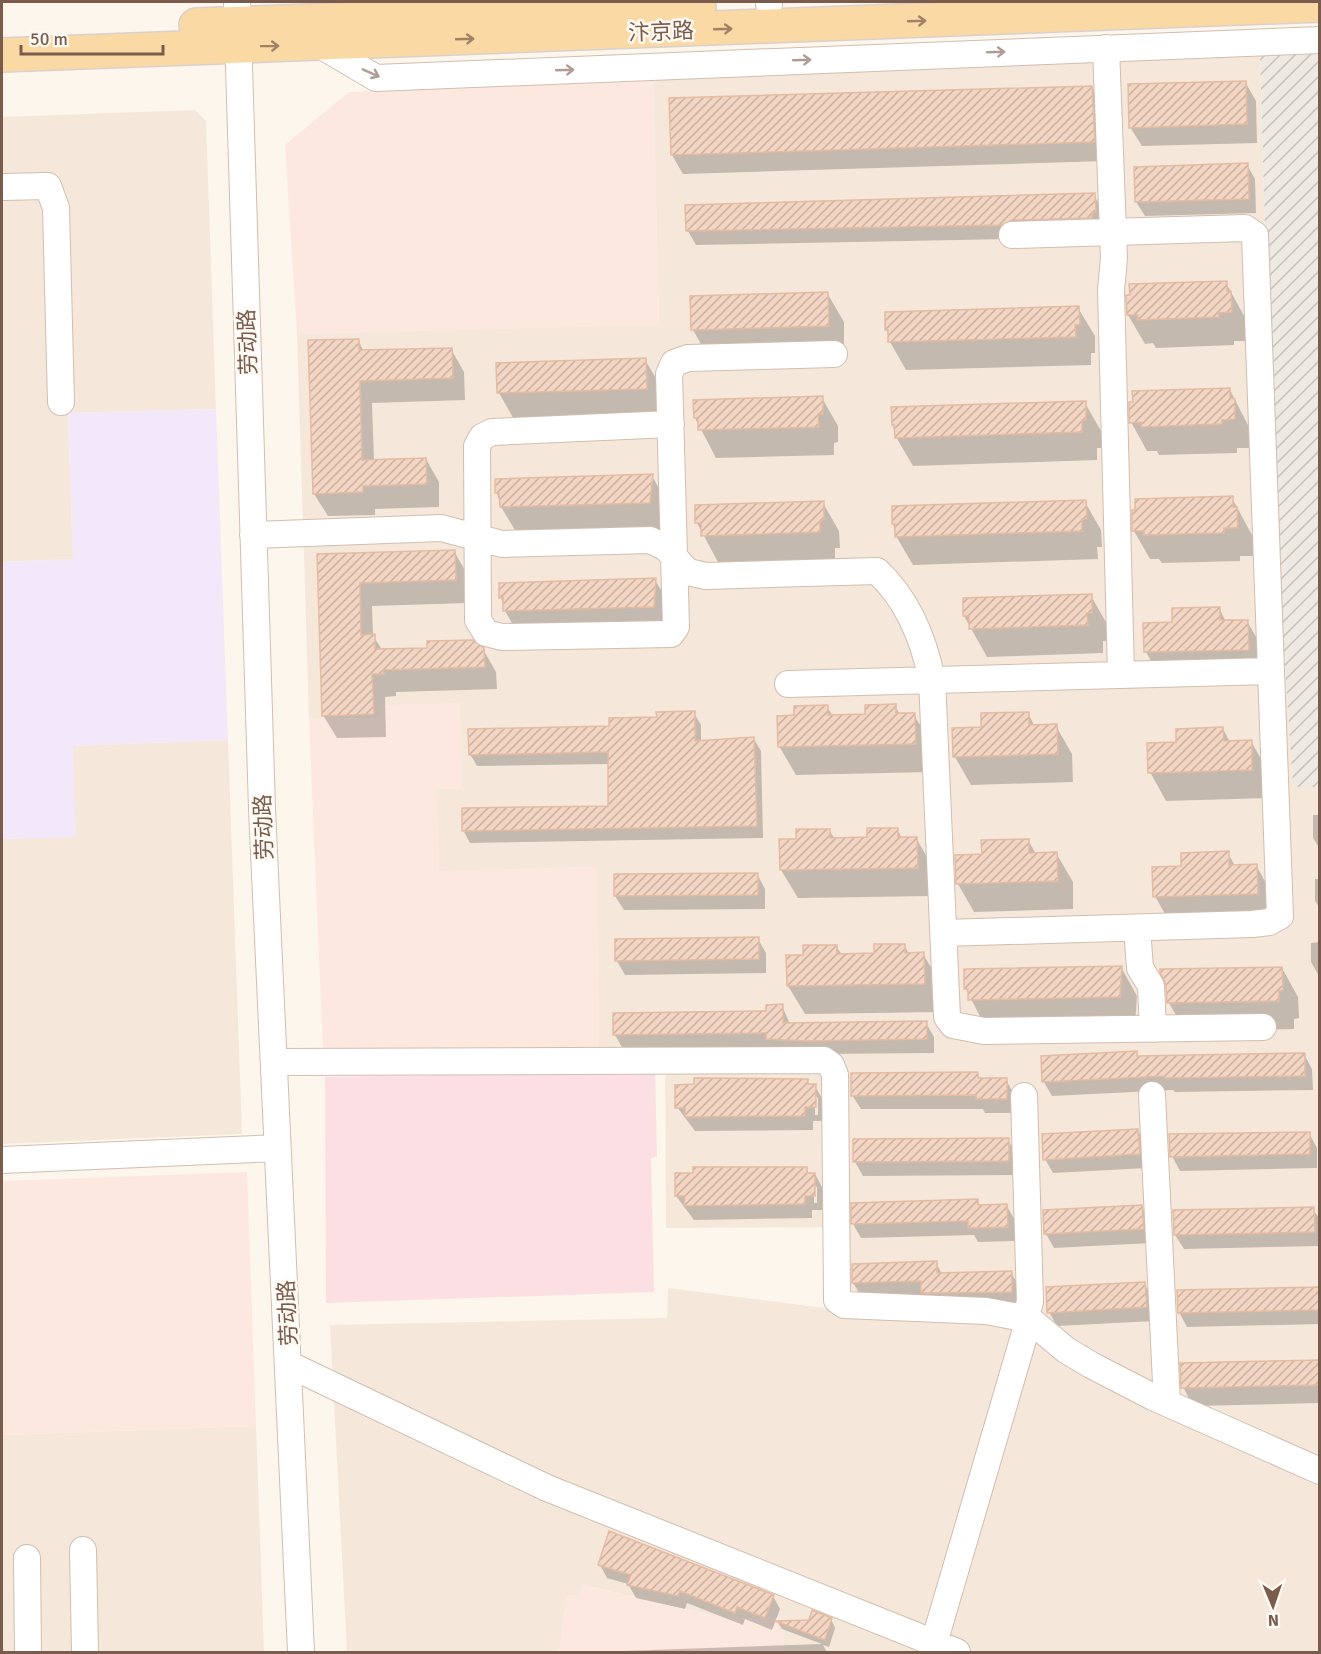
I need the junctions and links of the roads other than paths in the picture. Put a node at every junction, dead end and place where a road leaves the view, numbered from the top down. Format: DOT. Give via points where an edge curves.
graph roads {
  1 [pos="842,2"];
  2 [pos="769,3"];
  3 [pos="1320,5"];
  4 [pos="238,24"];
  5 [pos="2,33"];
  6 [pos="1320,40"];
  7 [pos="320,45"];
  8 [pos="1106,48"];
  9 [pos="2,55"];
  10 [pos="2,187"];
  11 [pos="1114,232"];
  12 [pos="1012,235"];
  13 [pos="834,354"];
  14 [pos="61,402"];
  15 [pos="671,424"];
  16 [pos="253,535"];
  17 [pos="477,538"];
  18 [pos="674,556"];
  19 [pos="1271,671"];
  20 [pos="1121,674"];
  21 [pos="932,680"];
  22 [pos="788,684"];
  23 [pos="1137,927"];
  24 [pos="944,933"];
  25 [pos="1263,1027"];
  26 [pos="1153,1029"];
  27 [pos="274,1062"];
  28 [pos="1152,1095"];
  29 [pos="1024,1096"];
  30 [pos="277,1148"];
  31 [pos="2,1160"];
  32 [pos="1027,1319"];
  33 [pos="290,1365"];
  34 [pos="1167,1403"];
  35 [pos="1320,1471"];
  36 [pos="83,1550"];
  37 [pos="27,1558"];
  38 [pos="945,1648"];
  39 [pos="28,1653"];
  40 [pos="85,1653"];
  41 [pos="301,1653"];
  1 -- 2 [label="main road, 汴京路"];
  2 -- 4 [label="main road, 汴京路"];
  7 -- 3 [label="main road, 汴京路, one-way"];
  4 -- 5 [label="main road, 汴京路"];
  4 -- 7 [label="main road, 汴京路, one-way"];
  4 -- 9 [label="main road, 汴京路"];
  4 -- 16 [label="street, 劳动路"];
  6 -- 8 [label="street"];
  7 -- 8 [label="street, one-way" via="376,78"];
  8 -- 11 [label="street"];
  10 -- 14 [label="street" via="48,186 56,208"];
  11 -- 12 [label="street"];
  11 -- 19 [label="street" via="1245,228 1254,236"];
  11 -- 20 [label="street" via="1111,290"];
  13 -- 15 [label="street" via="688,358 674,363 669,374"];
  15 -- 17 [label="street" via="492,432 482,437 477,446"];
  15 -- 18 [label="street"];
  16 -- 17 [label="street" via="441,528"];
  16 -- 27 [label="street, 劳动路"];
  17 -- 18 [label="street" via="502,544 650,540"];
  17 -- 18 [label="street" via="478,620 486,633 502,637 671,634 676,627"];
  18 -- 21 [label="street" via="688,572 706,576 877,571 899,596 911,618 928,657"];
  19 -- 20 [label="street"];
  19 -- 23 [label="street" via="1280,916 1253,924"];
  20 -- 21 [label="street"];
  21 -- 22 [label="street"];
  21 -- 24 [label="street"];
  23 -- 24 [label="street"];
  23 -- 26 [label="street" via="1140,968 1151,986"];
  24 -- 26 [label="street" via="948,1017 953,1025 984,1032"];
  25 -- 26 [label="street"];
  27 -- 30 [label="street, 劳动路"];
  27 -- 32 [label="street" via="824,1060 835,1075 837,1300 844,1305 986,1311"];
  28 -- 34 [label="street"];
  29 -- 32 [label="street" via="1030,1302"];
  30 -- 31 [label="street"];
  30 -- 33 [label="street, 劳动路"];
  32 -- 34 [label="street" via="1065,1350"];
  32 -- 38 [label="street"];
  33 -- 38 [label="street" via="547,1488"];
  33 -- 41 [label="street, 劳动路"];
  34 -- 35 [label="street"];
  36 -- 40 [label="street"];
  37 -- 39 [label="street"];
}
